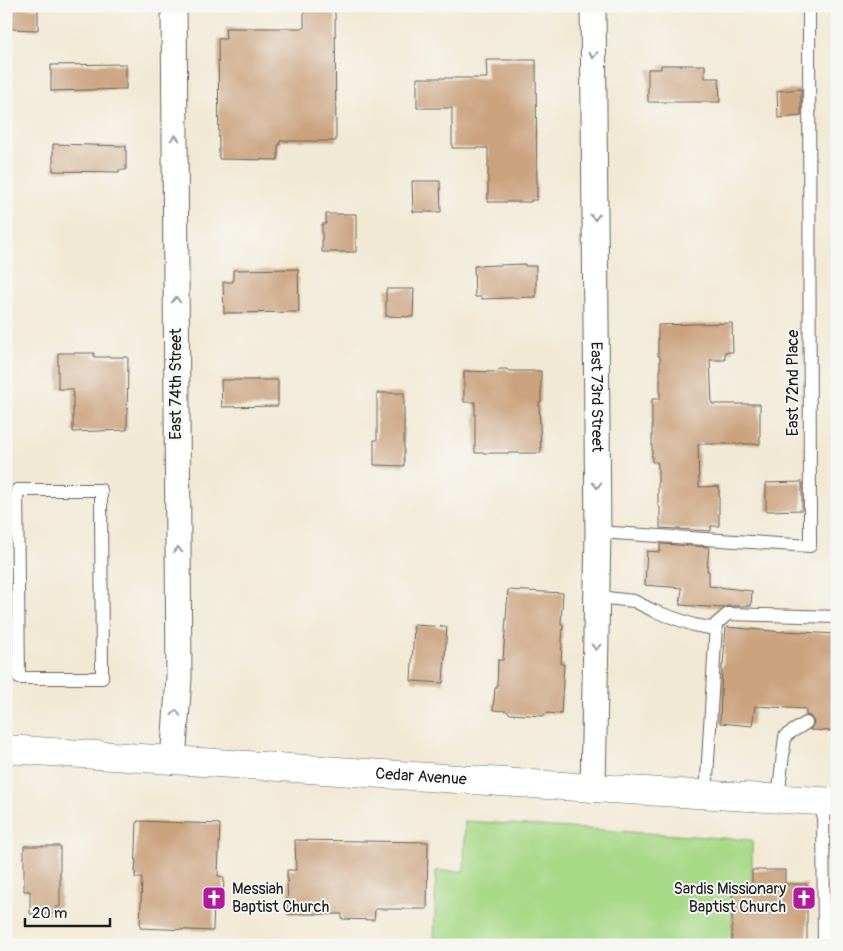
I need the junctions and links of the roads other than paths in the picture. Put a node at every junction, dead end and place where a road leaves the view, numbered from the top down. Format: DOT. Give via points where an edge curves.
graph roads {
  1 [pos="174,6"];
  2 [pos="592,6"];
  3 [pos="809,6"];
  4 [pos="598,532"];
  5 [pos="597,597"];
  6 [pos="837,617"];
  7 [pos="716,629"];
  8 [pos="102,678"];
  9 [pos="806,723"];
  10 [pos="6,749"];
  11 [pos="172,762"];
  12 [pos="593,788"];
  13 [pos="706,795"];
  14 [pos="778,799"];
  15 [pos="830,801"];
  16 [pos="824,945"];
  11 -- 1 [label="street, East 74th Street, one-way" via="178,678"];
  2 -- 4 [label="street, East 73rd Street, one-way"];
  3 -- 4 [label="lane, East 72nd Place" via="810,546"];
  4 -- 5 [label="street, East 73rd Street"];
  5 -- 7 [label="lane" via="634,601 654,612"];
  5 -- 12 [label="street, East 73rd Street, one-way"];
  6 -- 7 [label="lane" via="728,614 716,624"];
  7 -- 13 [label="lane"];
  8 -- 8 [label="lane" via="101,490 17,490 19,678"];
  9 -- 14 [label="lane" via="785,736"];
  10 -- 11 [label="street, Cedar Avenue"];
  11 -- 12 [label="street, Cedar Avenue"];
  12 -- 13 [label="street, Cedar Avenue"];
  13 -- 14 [label="street, Cedar Avenue"];
  14 -- 15 [label="street, Cedar Avenue"];
  15 -- 16 [label="lane"];
}
